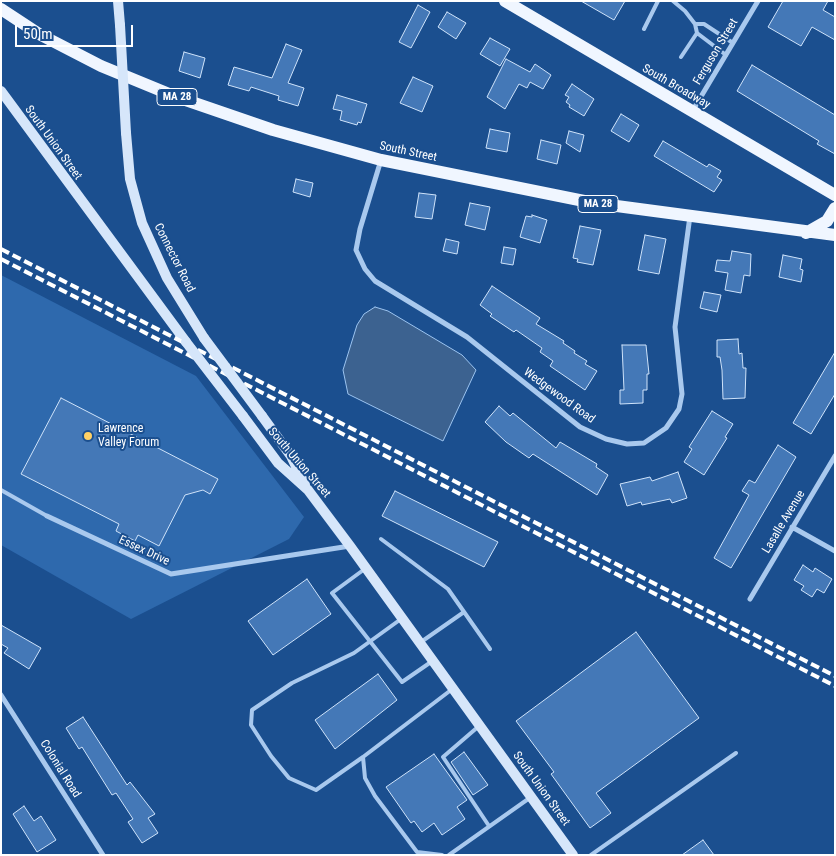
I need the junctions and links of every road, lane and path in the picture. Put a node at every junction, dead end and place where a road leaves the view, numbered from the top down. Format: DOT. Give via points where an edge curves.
graph roads {
  1 [pos="118,1"];
  2 [pos="505,1"];
  3 [pos="658,1"];
  4 [pos="673,1"];
  5 [pos="758,1"];
  6 [pos="1,9"];
  7 [pos="695,24"];
  8 [pos="644,29"];
  9 [pos="697,33"];
  10 [pos="733,43"];
  11 [pos="726,55"];
  12 [pos="681,57"];
  13 [pos="1,91"];
  14 [pos="692,112"];
  15 [pos="381,160"];
  16 [pos="835,194"];
  17 [pos="835,208"];
  18 [pos="690,216"];
  19 [pos="806,233"];
  20 [pos="835,235"];
  21 [pos="835,456"];
  22 [pos="1,490"];
  23 [pos="308,490"];
  24 [pos="48,516"];
  25 [pos="792,527"];
  26 [pos="381,539"];
  27 [pos="350,546"];
  28 [pos="835,552"];
  29 [pos="366,568"];
  30 [pos="750,599"];
  31 [pos="464,612"];
  32 [pos="402,618"];
  33 [pos="370,642"];
  34 [pos="420,642"];
  35 [pos="490,649"];
  36 [pos="433,660"];
  37 [pos="453,688"];
  38 [pos="1,695"];
  39 [pos="480,725"];
  40 [pos="736,752"];
  41 [pos="363,757"];
  42 [pos="531,797"];
  43 [pos="489,826"];
  44 [pos="103,855"];
  45 [pos="442,855"];
  46 [pos="449,855"];
  47 [pos="573,855"];
  48 [pos="590,855"];
  1 -- 23 [label="main road, Connector Road, bridge" via="130,179 142,223 167,278 204,338 291,456"];
  2 -- 14 [label="main road, South Broadway"];
  3 -- 8 [label="lane"];
  4 -- 7 [label="lane"];
  5 -- 10 [label="street, Ferguson Street"];
  6 -- 15 [label="main road, South Street / MA 28" via="39,34 101,66 174,96 273,130"];
  7 -- 9 [label="lane"];
  7 -- 10 [label="lane" via="704,24"];
  9 -- 11 [label="lane"];
  9 -- 12 [label="lane"];
  10 -- 11 [label="street, Ferguson Street"];
  11 -- 14 [label="street, Ferguson Street"];
  13 -- 23 [label="main road, South Union Street, bridge" via="278,463"];
  14 -- 16 [label="main road, South Broadway"];
  15 -- 18 [label="main road, South Street / MA 28" via="594,203"];
  15 -- 18 [label="street, Wedgewood Road" via="356,250 375,281 466,337 580,427 627,444 644,443 666,428 679,410 682,394 675,327"];
  17 -- 19 [label="main road" via="828,222"];
  18 -- 19 [label="main road, South Street / MA 28"];
  19 -- 20 [label="main road, South Street / MA 28"];
  21 -- 25 [label="street, Lasalle Avenue"];
  22 -- 24 [label="lane, Essex Drive"];
  23 -- 27 [label="main road, South Union Street"];
  24 -- 27 [label="street, Essex Drive" via="171,574"];
  25 -- 28 [label="street"];
  25 -- 30 [label="street, Lasalle Avenue"];
  26 -- 31 [label="lane" via="448,590"];
  27 -- 29 [label="main road, South Union Street"];
  29 -- 32 [label="main road, South Union Street"];
  29 -- 33 [label="lane" via="332,593"];
  31 -- 34 [label="lane"];
  31 -- 35 [label="lane"];
  32 -- 33 [label="lane"];
  32 -- 34 [label="main road, South Union Street"];
  33 -- 36 [label="lane" via="402,682"];
  33 -- 41 [label="lane" via="292,683 252,710 251,725 289,778 316,790"];
  34 -- 36 [label="main road, South Union Street"];
  36 -- 37 [label="main road, South Union Street"];
  37 -- 39 [label="main road, South Union Street"];
  37 -- 41 [label="lane"];
  38 -- 44 [label="street, Colonial Road"];
  39 -- 42 [label="main road, South Union Street"];
  39 -- 43 [label="lane" via="442,757"];
  40 -- 48 [label="lane"];
  41 -- 45 [label="lane" via="365,778 374,796 417,852"];
  42 -- 43 [label="lane"];
  42 -- 47 [label="main road, South Union Street"];
  43 -- 46 [label="lane"];
}
